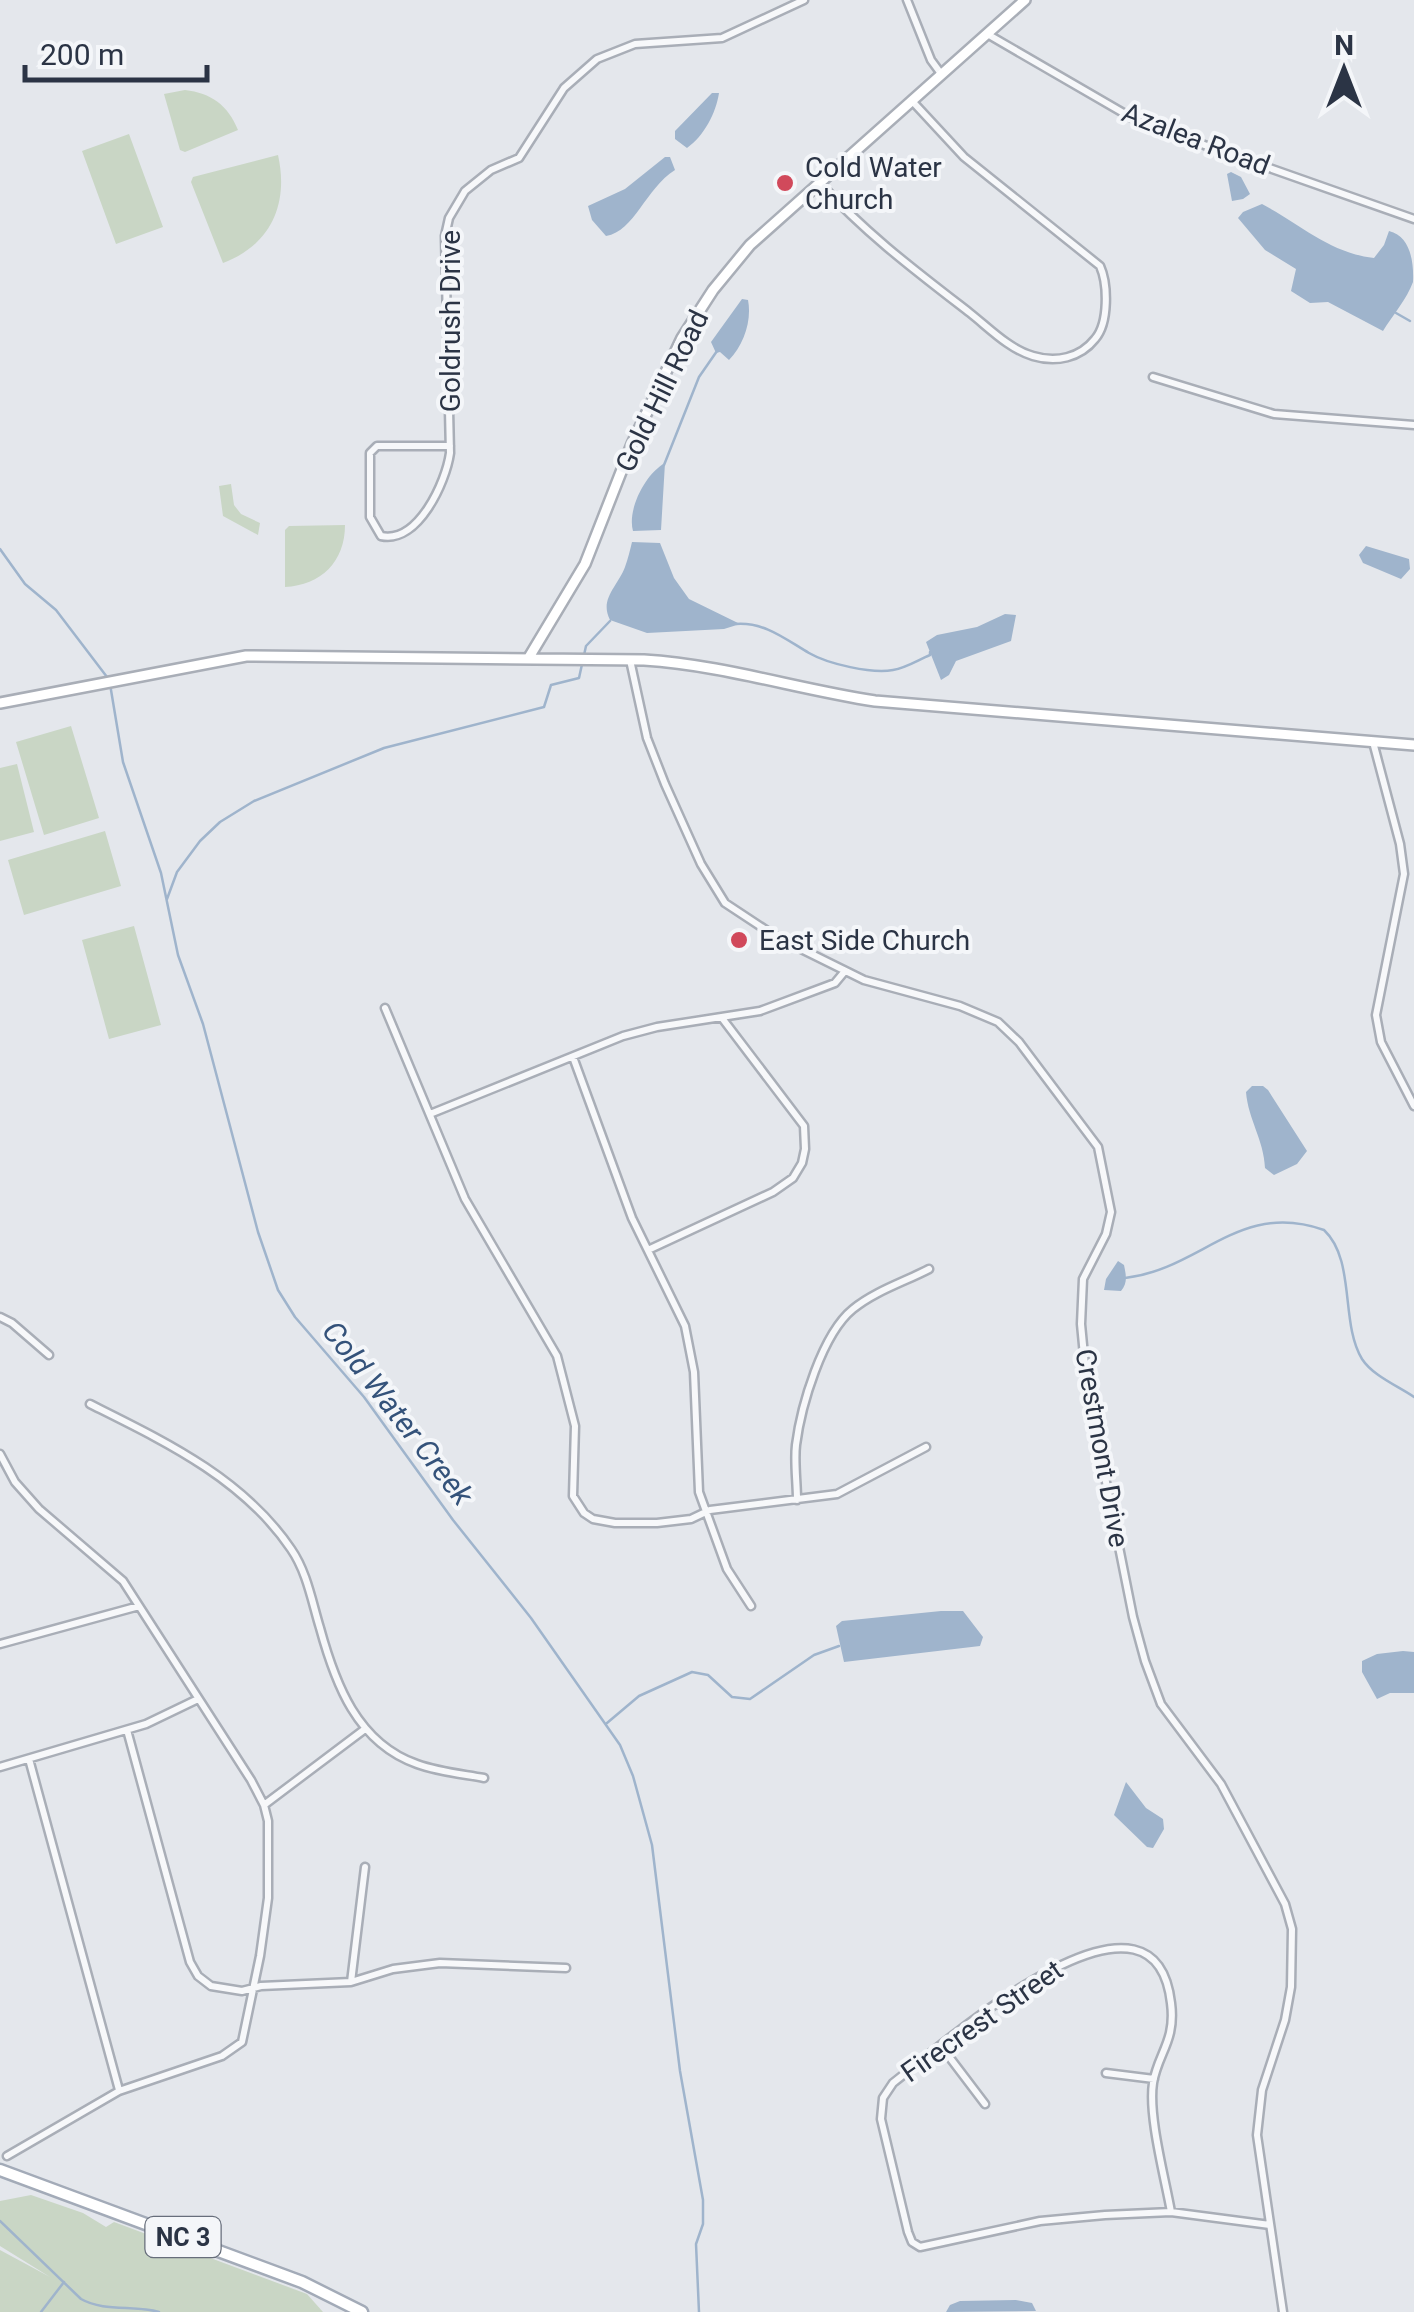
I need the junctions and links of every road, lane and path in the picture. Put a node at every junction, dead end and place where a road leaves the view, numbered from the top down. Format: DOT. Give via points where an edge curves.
graph roads {
  1 [pos="804,0"];
  2 [pos="907,0"];
  3 [pos="1025,0"];
  4 [pos="989,35"];
  5 [pos="942,76"];
  6 [pos="913,102"];
  7 [pos="820,183"];
  8 [pos="1414,220"];
  9 [pos="1153,376"];
  10 [pos="1414,425"];
  11 [pos="450,446"];
  12 [pos="528,659"];
  13 [pos="630,660"];
  14 [pos="0,703"];
  15 [pos="1372,741"];
  16 [pos="1414,744"];
  17 [pos="845,971"];
  18 [pos="385,1008"];
  19 [pos="722,1018"];
  20 [pos="573,1056"];
  21 [pos="1414,1106"];
  22 [pos="430,1114"];
  23 [pos="648,1250"];
  24 [pos="929,1269"];
  25 [pos="0,1317"];
  26 [pos="49,1355"];
  27 [pos="90,1404"];
  28 [pos="926,1447"];
  29 [pos="0,1454"];
  30 [pos="797,1500"];
  31 [pos="704,1513"];
  32 [pos="139,1606"];
  33 [pos="751,1606"];
  34 [pos="0,1644"];
  35 [pos="198,1700"];
  36 [pos="365,1728"];
  37 [pos="127,1730"];
  38 [pos="29,1758"];
  39 [pos="0,1767"];
  40 [pos="484,1778"];
  41 [pos="264,1805"];
  42 [pos="365,1868"];
  43 [pos="566,1968"];
  44 [pos="351,1982"];
  45 [pos="252,1988"];
  46 [pos="941,2046"];
  47 [pos="1106,2073"];
  48 [pos="1154,2079"];
  49 [pos="119,2091"];
  50 [pos="985,2104"];
  51 [pos="7,2156"];
  52 [pos="0,2170"];
  53 [pos="1171,2212"];
  54 [pos="1270,2226"];
  55 [pos="362,2312"];
  56 [pos="1283,2312"];
  1 -- 11 [label="street, Goldrush Drive" via="722,38 635,44 598,59 564,88 519,158 464,191 445,236"];
  2 -- 5 [label="street"];
  3 -- 4 [label="main road, Gold Hill Road"];
  4 -- 5 [label="main road, Gold Hill Road"];
  4 -- 8 [label="street, Azalea Road" via="1140,122"];
  5 -- 6 [label="main road, Gold Hill Road"];
  6 -- 7 [label="main road, Gold Hill Road"];
  6 -- 7 [label="street" via="964,156 1100,266 1103,325 1083,351 1039,358 1010,345 864,230"];
  7 -- 12 [label="main road, Gold Hill Road" via="750,246 695,316 652,396 585,564"];
  9 -- 10 [label="street" via="1274,414"];
  11 -- 11 [label="street, Goldrush Drive" via="448,470 423,513 400,536 381,536 370,517 370,453 377,446"];
  12 -- 13 [label="main road"];
  12 -- 14 [label="main road" via="273,655 214,660"];
  13 -- 15 [label="main road" via="709,665 889,702"];
  13 -- 17 [label="street, Crestmont Drive" via="647,738 719,894 749,921"];
  15 -- 16 [label="main road"];
  15 -- 21 [label="street" via="1404,874 1376,1015 1381,1042"];
  17 -- 19 [label="street" via="794,999"];
  17 -- 54 [label="street, Crestmont Drive" via="998,1022 1076,1114 1102,1157 1111,1212 1083,1279 1082,1344 1133,1617 1162,1704 1221,1784 1286,1904 1292,1929 1285,2020 1258,2112"];
  18 -- 22 [label="street"];
  19 -- 20 [label="street" via="640,1030"];
  19 -- 23 [label="street" via="804,1126 802,1163 773,1192"];
  20 -- 22 [label="street"];
  20 -- 23 [label="street"];
  22 -- 31 [label="street" via="465,1199 564,1376 575,1426 572,1488 578,1506 615,1523"];
  23 -- 31 [label="street" via="690,1347"];
  24 -- 30 [label="street" via="871,1296 831,1333 796,1443"];
  25 -- 26 [label="street"];
  27 -- 36 [label="street" via="203,1464 283,1538 300,1564 336,1682"];
  28 -- 30 [label="street" via="837,1494"];
  29 -- 32 [label="street" via="23,1492 116,1572"];
  30 -- 31 [label="street"];
  31 -- 33 [label="street"];
  32 -- 34 [label="street"];
  32 -- 35 [label="street"];
  35 -- 37 [label="street"];
  35 -- 41 [label="street"];
  36 -- 40 [label="street" via="416,1764"];
  36 -- 41 [label="street"];
  37 -- 38 [label="street"];
  37 -- 45 [label="street" via="193,1969 217,1989"];
  38 -- 39 [label="street"];
  38 -- 49 [label="street"];
  41 -- 45 [label="street" via="268,1898"];
  42 -- 44 [label="street"];
  43 -- 44 [label="street" via="440,1963"];
  44 -- 45 [label="street"];
  45 -- 49 [label="street" via="238,2047"];
  46 -- 48 [label="street, Firecrest Street" via="1058,1965 1080,1954 1132,1949 1158,1967 1170,1992 1170,2039"];
  46 -- 50 [label="street"];
  46 -- 53 [label="street, Firecrest Street" via="894,2082 881,2102 912,2242 920,2247 1040,2221"];
  47 -- 48 [label="street"];
  48 -- 53 [label="street, Firecrest Street"];
  49 -- 51 [label="street"];
  52 -- 55 [label="main road, NC 3" via="302,2282"];
  53 -- 54 [label="street"];
  54 -- 56 [label="street, Crestmont Drive"];
}
